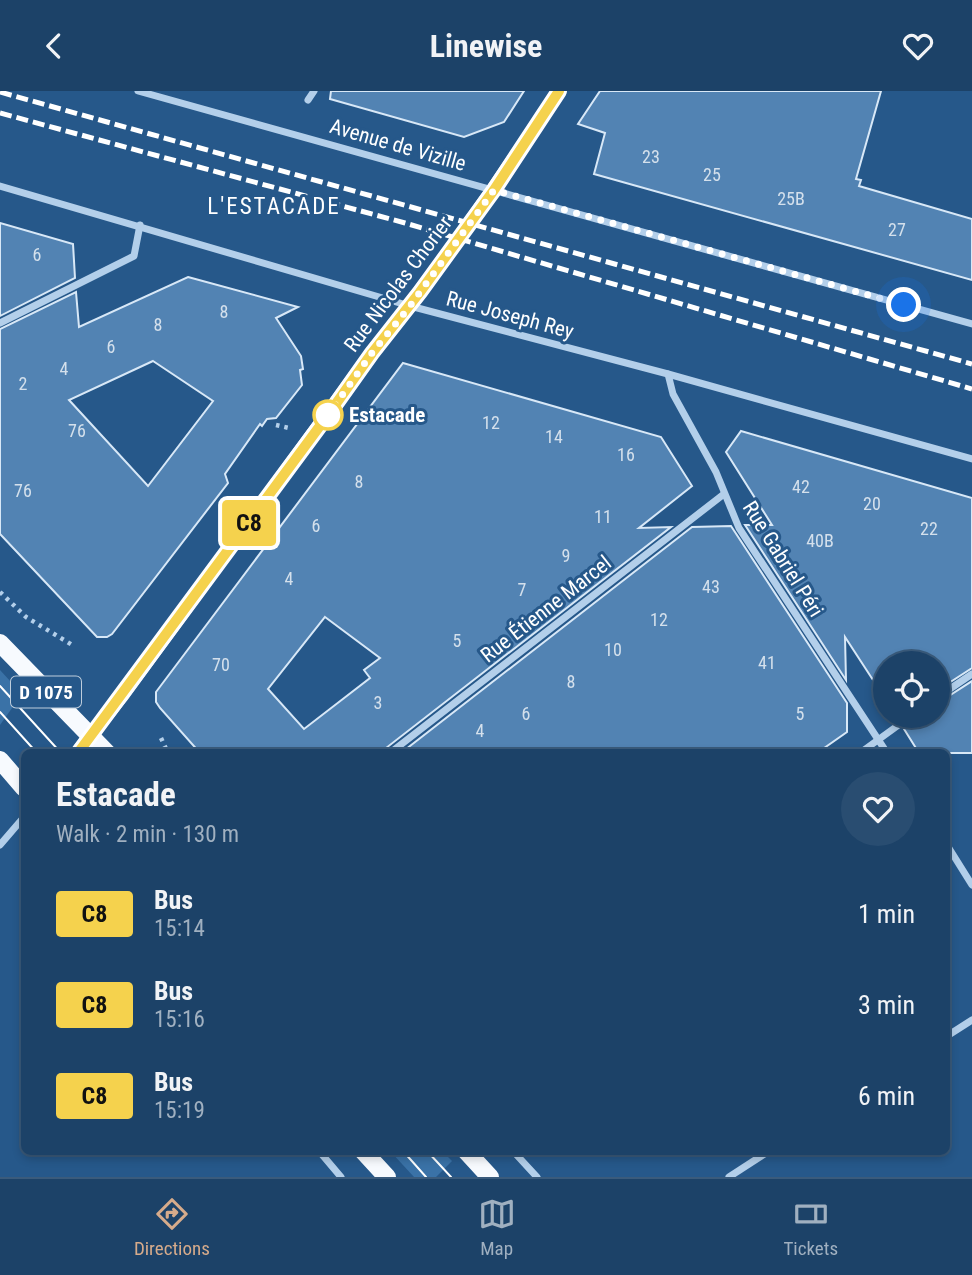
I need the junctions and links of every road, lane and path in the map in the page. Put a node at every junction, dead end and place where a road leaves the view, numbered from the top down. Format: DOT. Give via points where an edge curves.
graph roads {
  1 [pos="138,91"];
  2 [pos="314,91"];
  3 [pos="559,91"];
  4 [pos="308,100"];
  5 [pos="0,186"];
  6 [pos="494,190"];
  7 [pos="140,225"];
  8 [pos="410,306"];
  9 [pos="0,323"];
  10 [pos="972,324"];
  11 [pos="668,374"];
  12 [pos="972,459"];
  13 [pos="724,494"];
  14 [pos="0,592"];
  15 [pos="1,642"];
  16 [pos="74,646"];
  17 [pos="972,674"];
  18 [pos="950,689"];
  19 [pos="895,728"];
  20 [pos="91,736"];
  21 [pos="161,738"];
  22 [pos="879,740"];
  23 [pos="80,749"];
  24 [pos="103,749"];
  25 [pos="166,749"];
  26 [pos="395,749"];
  27 [pos="866,749"];
  28 [pos="885,749"];
  29 [pos="0,760"];
  30 [pos="21,784"];
  31 [pos="21,820"];
  32 [pos="0,845"];
  33 [pos="950,850"];
  34 [pos="972,885"];
  35 [pos="972,1020"];
  36 [pos="950,1034"];
  37 [pos="322,1155"];
  38 [pos="367,1155"];
  39 [pos="470,1155"];
  40 [pos="517,1155"];
  41 [pos="763,1155"];
  42 [pos="341,1177"];
  43 [pos="387,1177"];
  44 [pos="490,1177"];
  45 [pos="537,1177"];
  46 [pos="729,1177"];
  1 -- 6 [label="street, Avenue de Vizille"];
  2 -- 4 [label="street"];
  3 -- 6 [label="street, Rue Nicolas Chorier"];
  5 -- 7 [label="street, Rue Joseph Rey"];
  6 -- 8 [label="street, Rue Nicolas Chorier"];
  6 -- 10 [label="street, Avenue de Vizille"];
  7 -- 8 [label="street, Rue Joseph Rey"];
  7 -- 9 [label="street" via="134,256"];
  8 -- 11 [label="street, Rue Joseph Rey"];
  8 -- 20 [label="street, Rue Nicolas Chorier"];
  11 -- 12 [label="street, Rue Joseph Rey"];
  11 -- 13 [label="street, Rue Gabriel Péri" via="673,394"];
  13 -- 22 [label="street, Rue Gabriel Péri" via="739,528"];
  13 -- 26 [label="street, Rue Étienne Marcel"];
  14 -- 16 [label="path" via="26,617"];
  15 -- 20 [label="main road, D 1075"];
  17 -- 18 [label="street"];
  19 -- 22 [label="street"];
  20 -- 23 [label="street, Rue Nicolas Chorier"];
  20 -- 24 [label="main road, D 1075"];
  21 -- 25 [label="path"];
  22 -- 27 [label="street"];
  22 -- 28 [label="street, Rue Gabriel Péri"];
  29 -- 30 [label="main road"];
  31 -- 32 [label="street"];
  33 -- 34 [label="street"];
  35 -- 36 [label="street"];
  37 -- 42 [label="street"];
  38 -- 43 [label="main road"];
  39 -- 44 [label="main road"];
  40 -- 45 [label="street"];
  41 -- 46 [label="street"];
}
